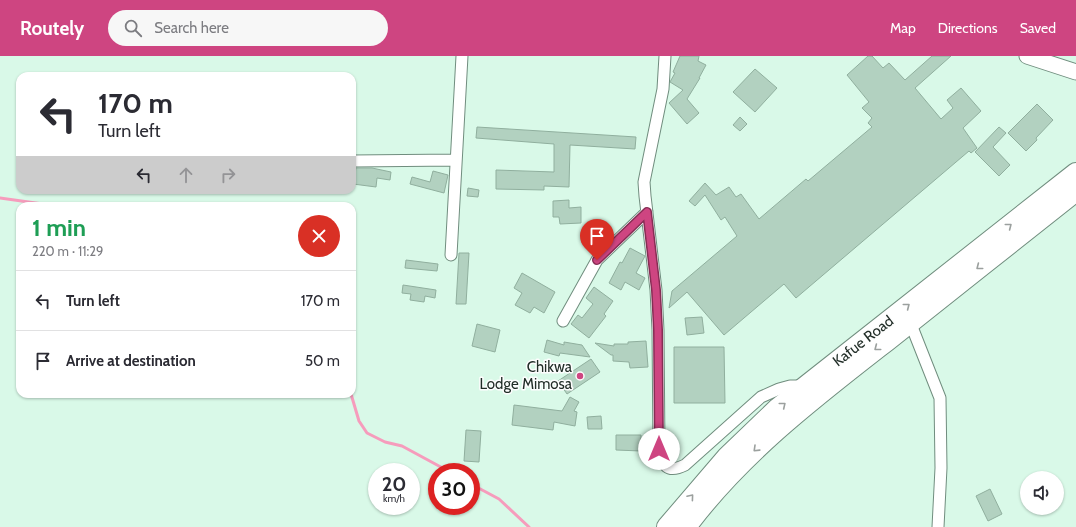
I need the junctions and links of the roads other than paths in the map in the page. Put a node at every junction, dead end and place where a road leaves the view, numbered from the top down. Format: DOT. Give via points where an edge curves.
graph roads {
  1 [pos="462,56"];
  2 [pos="666,56"];
  3 [pos="1027,56"];
  4 [pos="1076,72"];
  5 [pos="456,160"];
  6 [pos="356,161"];
  7 [pos="1076,173"];
  8 [pos="1076,191"];
  9 [pos="647,212"];
  10 [pos="451,255"];
  11 [pos="563,321"];
  12 [pos="910,322"];
  13 [pos="807,386"];
  14 [pos="667,527"];
  15 [pos="686,527"];
  16 [pos="938,527"];
  1 -- 5 [label="street"];
  2 -- 9 [label="street" via="663,89 644,182"];
  3 -- 4 [label="street"];
  5 -- 6 [label="street"];
  5 -- 10 [label="street"];
  13 -- 7 [label="highway, Kafue Road, one-way"];
  8 -- 12 [label="highway, Kafue Road, one-way"];
  9 -- 11 [label="street" via="597,260"];
  9 -- 13 [label="street" via="656,290 659,449 662,463 670,469 680,468 761,397 790,386"];
  12 -- 15 [label="highway, Kafue Road, one-way" via="807,404 757,448"];
  12 -- 16 [label="street" via="940,398 941,468"];
  14 -- 13 [label="highway, Kafue Road, one-way" via="727,457 778,408"];
}
